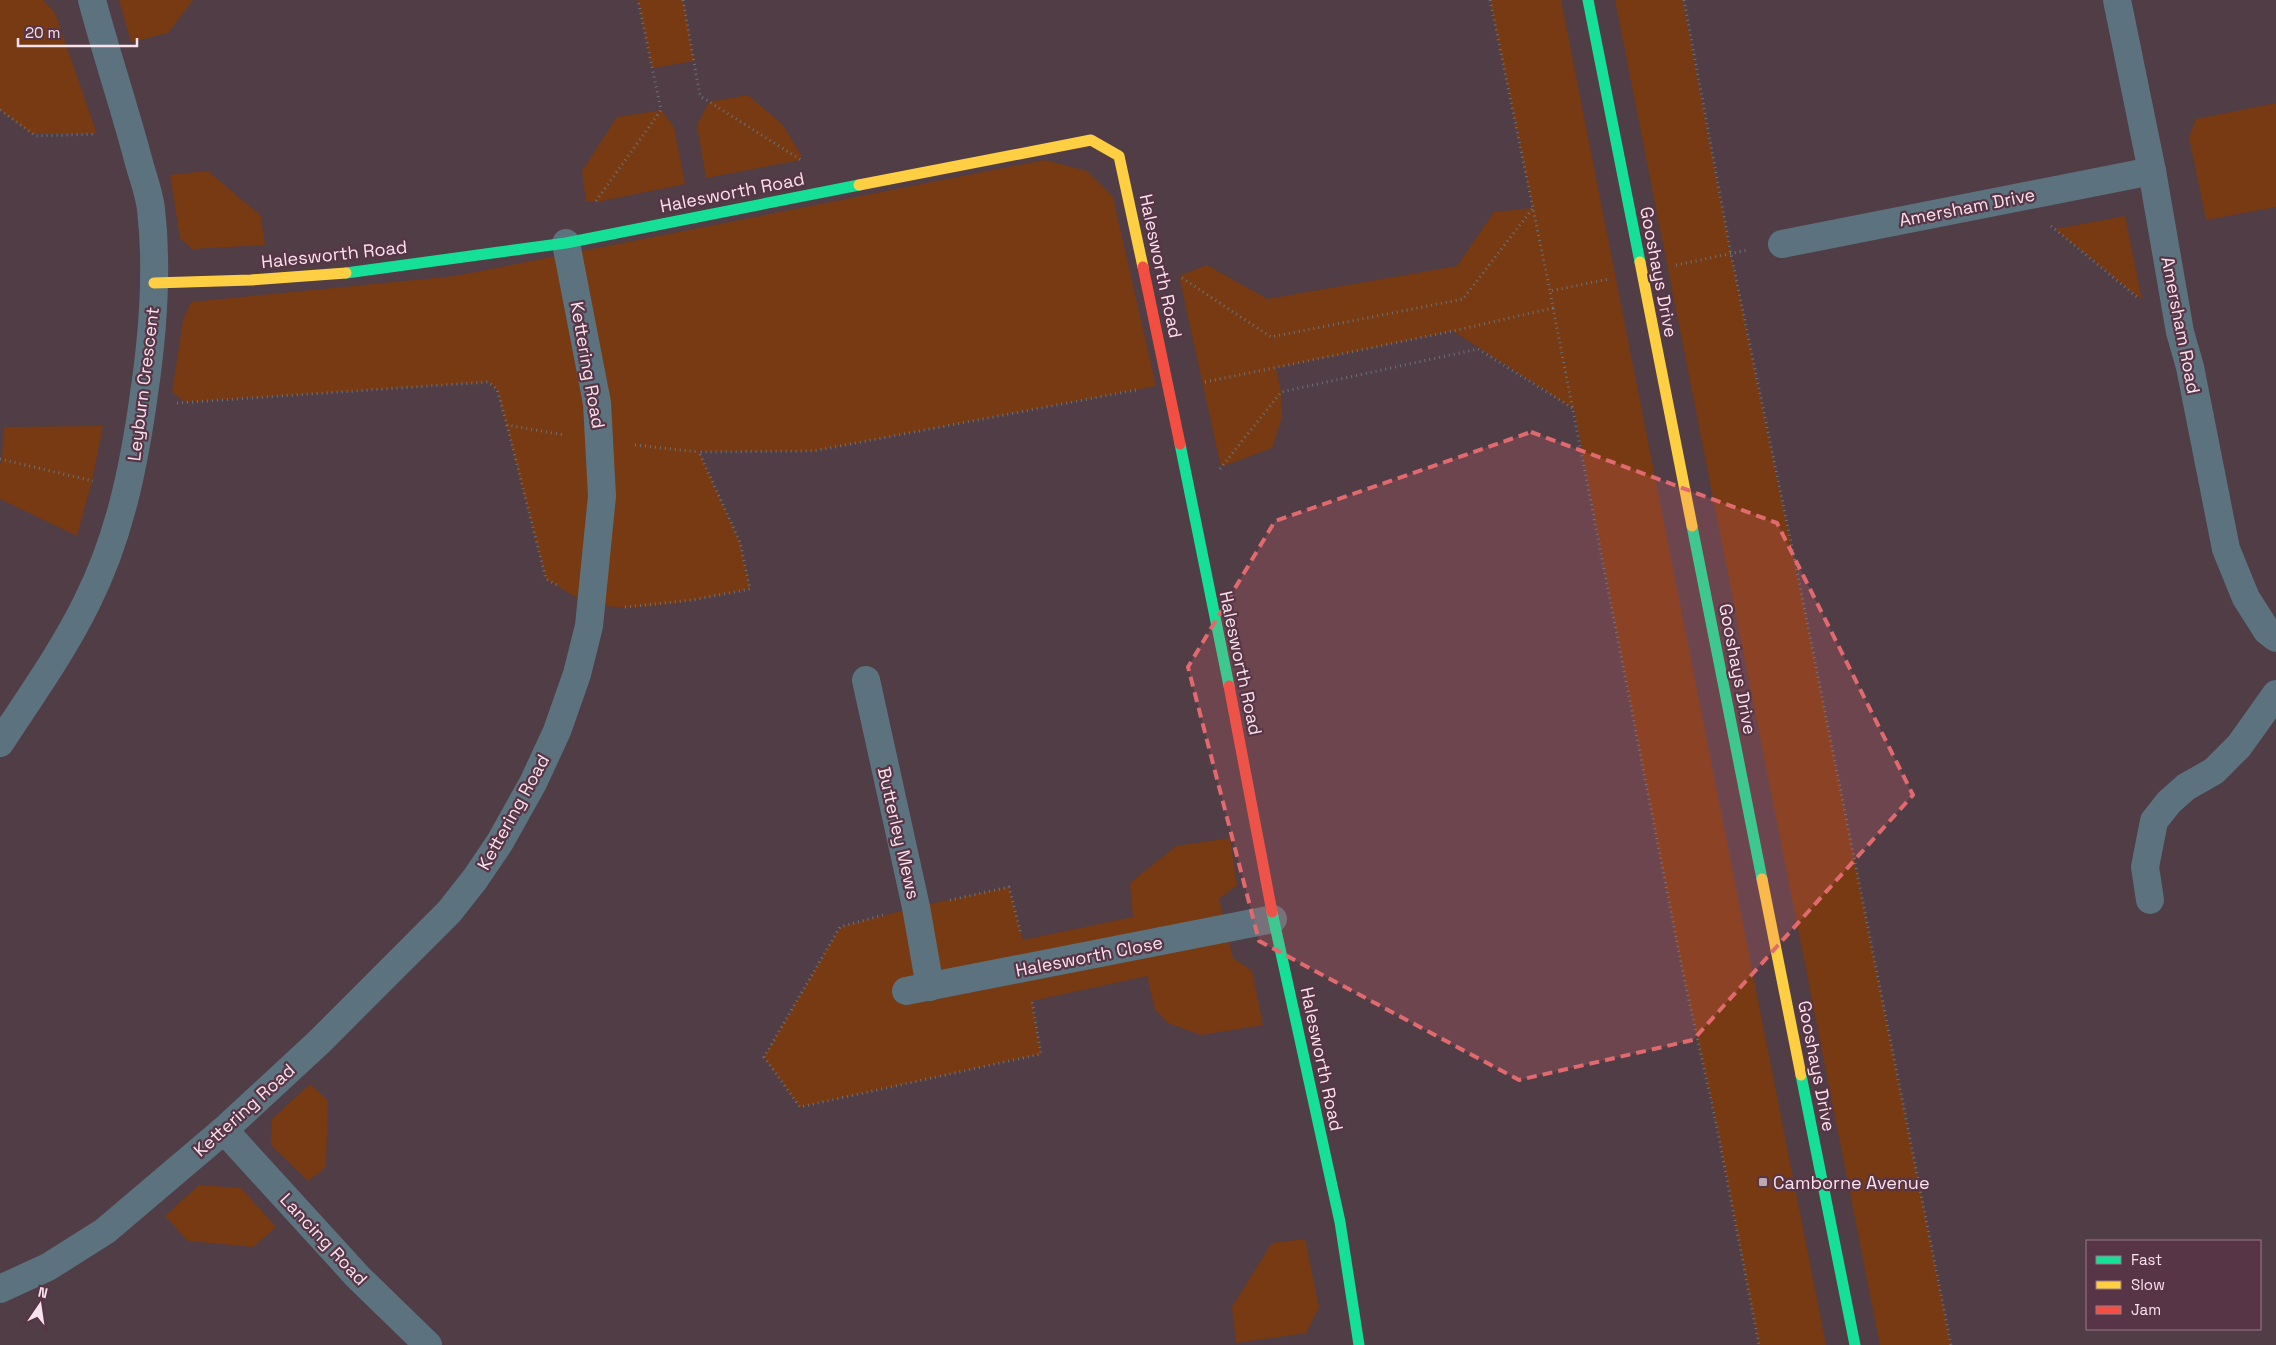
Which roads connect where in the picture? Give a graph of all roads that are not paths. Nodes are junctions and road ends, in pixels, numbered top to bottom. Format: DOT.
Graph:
graph roads {
  1 [pos="92,0"];
  2 [pos="1588,0"];
  3 [pos="2117,0"];
  4 [pos="2152,171"];
  5 [pos="566,242"];
  6 [pos="1782,244"];
  7 [pos="154,283"];
  8 [pos="2276,638"];
  9 [pos="866,680"];
  10 [pos="2276,694"];
  11 [pos="0,743"];
  12 [pos="2150,900"];
  13 [pos="1273,919"];
  14 [pos="918,989"];
  15 [pos="224,1130"];
  16 [pos="0,1289"];
  17 [pos="428,1345"];
  18 [pos="1359,1345"];
  19 [pos="1855,1345"];
  1 -- 7 [label="street, Leyburn Crescent"];
  2 -- 19 [label="street, Gooshays Drive"];
  3 -- 4 [label="street, Amersham Road"];
  4 -- 6 [label="street, Amersham Drive"];
  4 -- 8 [label="street, Amersham Road"];
  5 -- 7 [label="street, Halesworth Road"];
  5 -- 13 [label="street, Halesworth Road"];
  5 -- 15 [label="street, Kettering Road"];
  7 -- 11 [label="street, Leyburn Crescent"];
  9 -- 14 [label="street, Butterley Mews"];
  10 -- 12 [label="street"];
  13 -- 14 [label="street, Halesworth Close"];
  13 -- 18 [label="street, Halesworth Road"];
  15 -- 16 [label="street, Kettering Road"];
  15 -- 17 [label="street, Lancing Road"];
}
